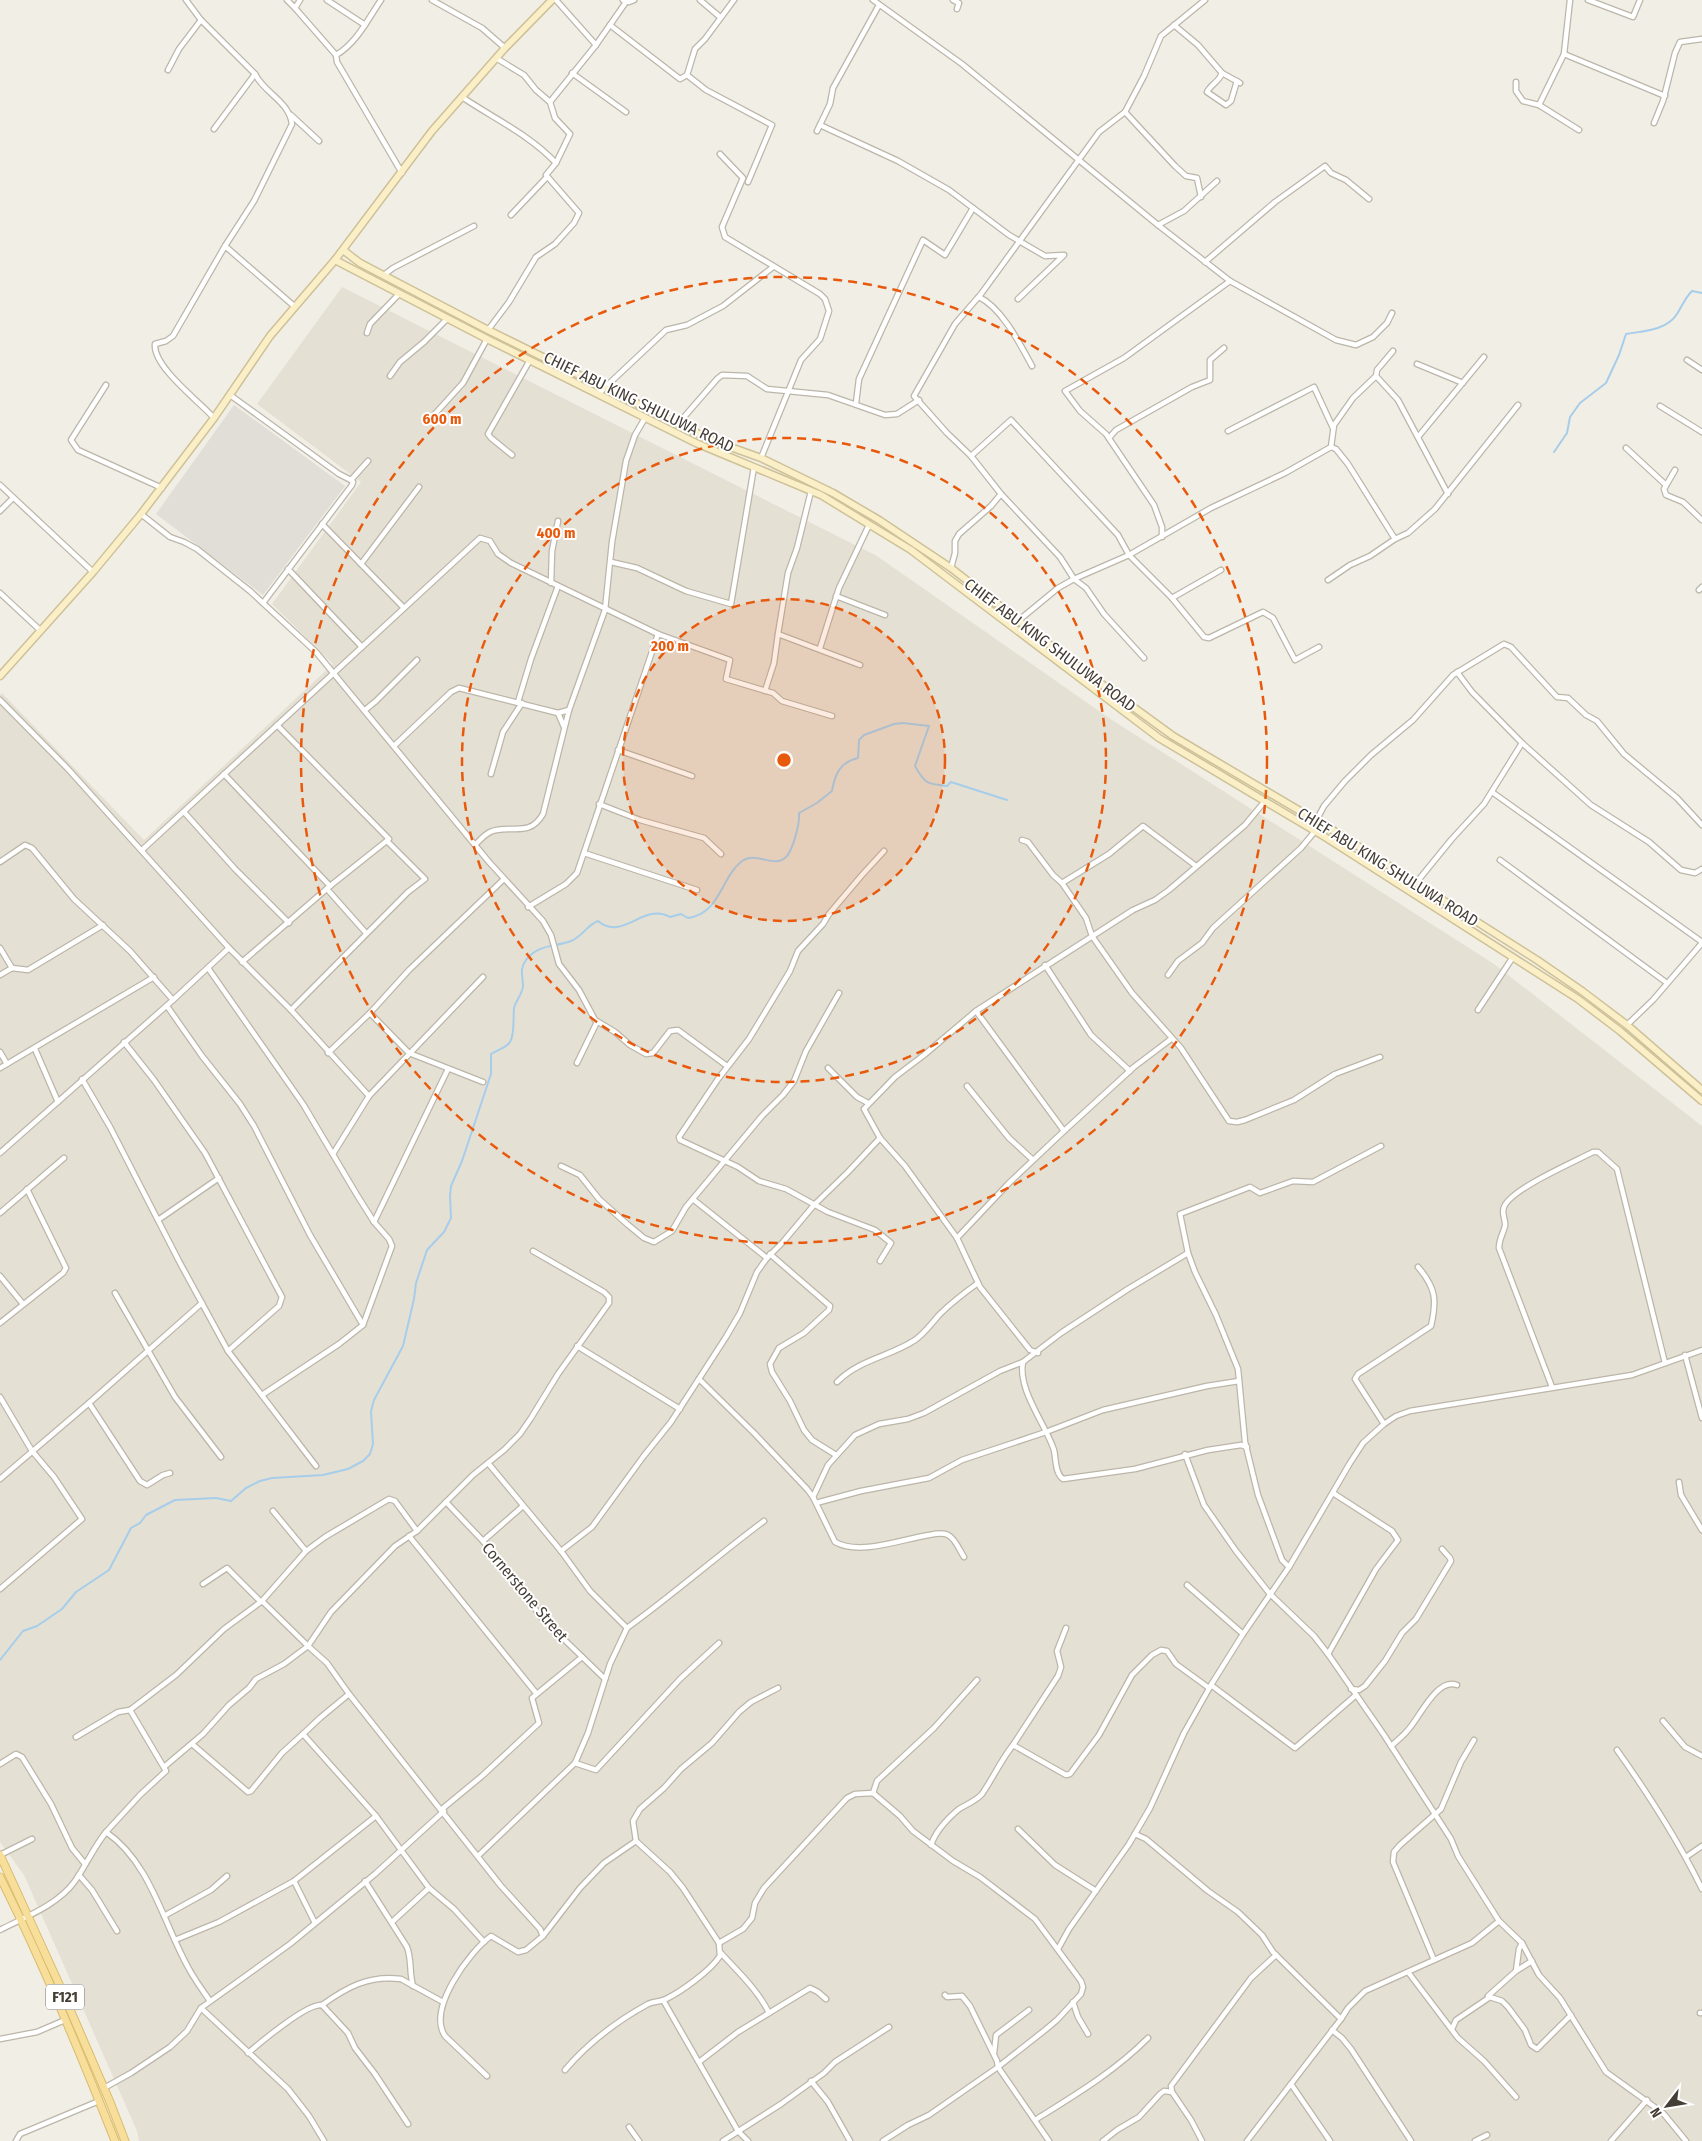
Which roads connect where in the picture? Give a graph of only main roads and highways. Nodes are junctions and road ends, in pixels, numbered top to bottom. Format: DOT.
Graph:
graph roads {
  1 [pos="0,1855"];
  2 [pos="0,1876"];
  3 [pos="115,2141"];
  4 [pos="124,2141"];
  1 -- 4 [label="main road, F121"];
  2 -- 3 [label="main road, F121"];
}
